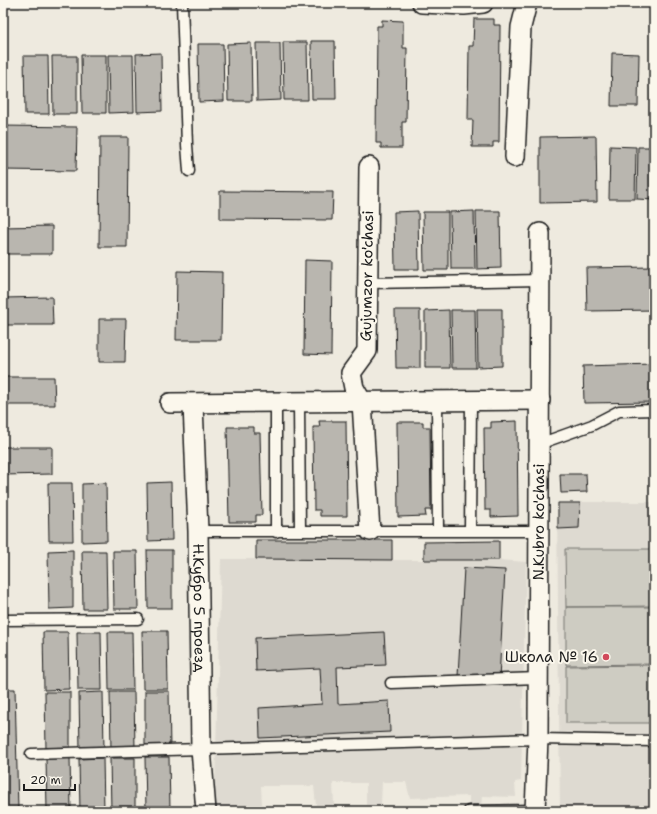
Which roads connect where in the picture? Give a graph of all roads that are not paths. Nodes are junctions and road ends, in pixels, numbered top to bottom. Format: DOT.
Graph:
graph roads {
  1 [pos="182,3"];
  2 [pos="422,3"];
  3 [pos="483,3"];
  4 [pos="527,3"];
  5 [pos="515,157"];
  6 [pos="369,167"];
  7 [pos="189,170"];
  8 [pos="540,234"];
  9 [pos="540,280"];
  10 [pos="367,282"];
  11 [pos="540,400"];
  12 [pos="437,401"];
  13 [pos="471,401"];
  14 [pos="362,402"];
  15 [pos="170,403"];
  16 [pos="276,403"];
  17 [pos="299,403"];
  18 [pos="193,404"];
  19 [pos="654,410"];
  20 [pos="539,444"];
  21 [pos="198,531"];
  22 [pos="300,531"];
  23 [pos="370,531"];
  24 [pos="438,531"];
  25 [pos="470,531"];
  26 [pos="539,531"];
  27 [pos="276,532"];
  28 [pos="138,619"];
  29 [pos="3,620"];
  30 [pos="538,678"];
  31 [pos="391,683"];
  32 [pos="538,739"];
  33 [pos="654,741"];
  34 [pos="201,749"];
  35 [pos="32,754"];
  36 [pos="535,810"];
  37 [pos="206,811"];
  38 [pos="469,811"];
  1 -- 7 [label="lane"];
  2 -- 3 [label="street"];
  4 -- 5 [label="street"];
  6 -- 10 [label="street, Gujumzor ko'chasi"];
  8 -- 9 [label="street, N.Kubro ko'chasi"];
  9 -- 10 [label="lane"];
  9 -- 11 [label="street, N.Kubro ko'chasi"];
  10 -- 14 [label="street, Gujumzor ko'chasi"];
  11 -- 13 [label="street"];
  11 -- 20 [label="street, N.Kubro ko'chasi"];
  12 -- 13 [label="street"];
  12 -- 14 [label="street"];
  12 -- 24 [label="lane"];
  13 -- 25 [label="lane"];
  14 -- 17 [label="street"];
  14 -- 23 [label="street, Gujumzor ko'chasi"];
  15 -- 18 [label="street"];
  16 -- 17 [label="street"];
  16 -- 18 [label="street"];
  16 -- 27 [label="lane"];
  17 -- 22 [label="lane"];
  18 -- 21 [label="street, Н.Кубро 5 проезд"];
  19 -- 20 [label="lane"];
  20 -- 26 [label="street, N.Kubro ko'chasi"];
  21 -- 27 [label="lane"];
  21 -- 34 [label="street, Н.Кубро 5 проезд"];
  22 -- 23 [label="lane"];
  22 -- 27 [label="lane"];
  23 -- 24 [label="lane"];
  24 -- 25 [label="lane"];
  25 -- 26 [label="lane"];
  26 -- 30 [label="street, N.Kubro ko'chasi"];
  28 -- 29 [label="lane"];
  30 -- 31 [label="lane"];
  30 -- 32 [label="street, N.Kubro ko'chasi"];
  32 -- 33 [label="lane"];
  32 -- 34 [label="lane"];
  32 -- 36 [label="street, N.Kubro ko'chasi"];
  34 -- 35 [label="lane"];
  34 -- 37 [label="street, Н.Кубро 5 проезд"];
  36 -- 38 [label="lane"];
}
